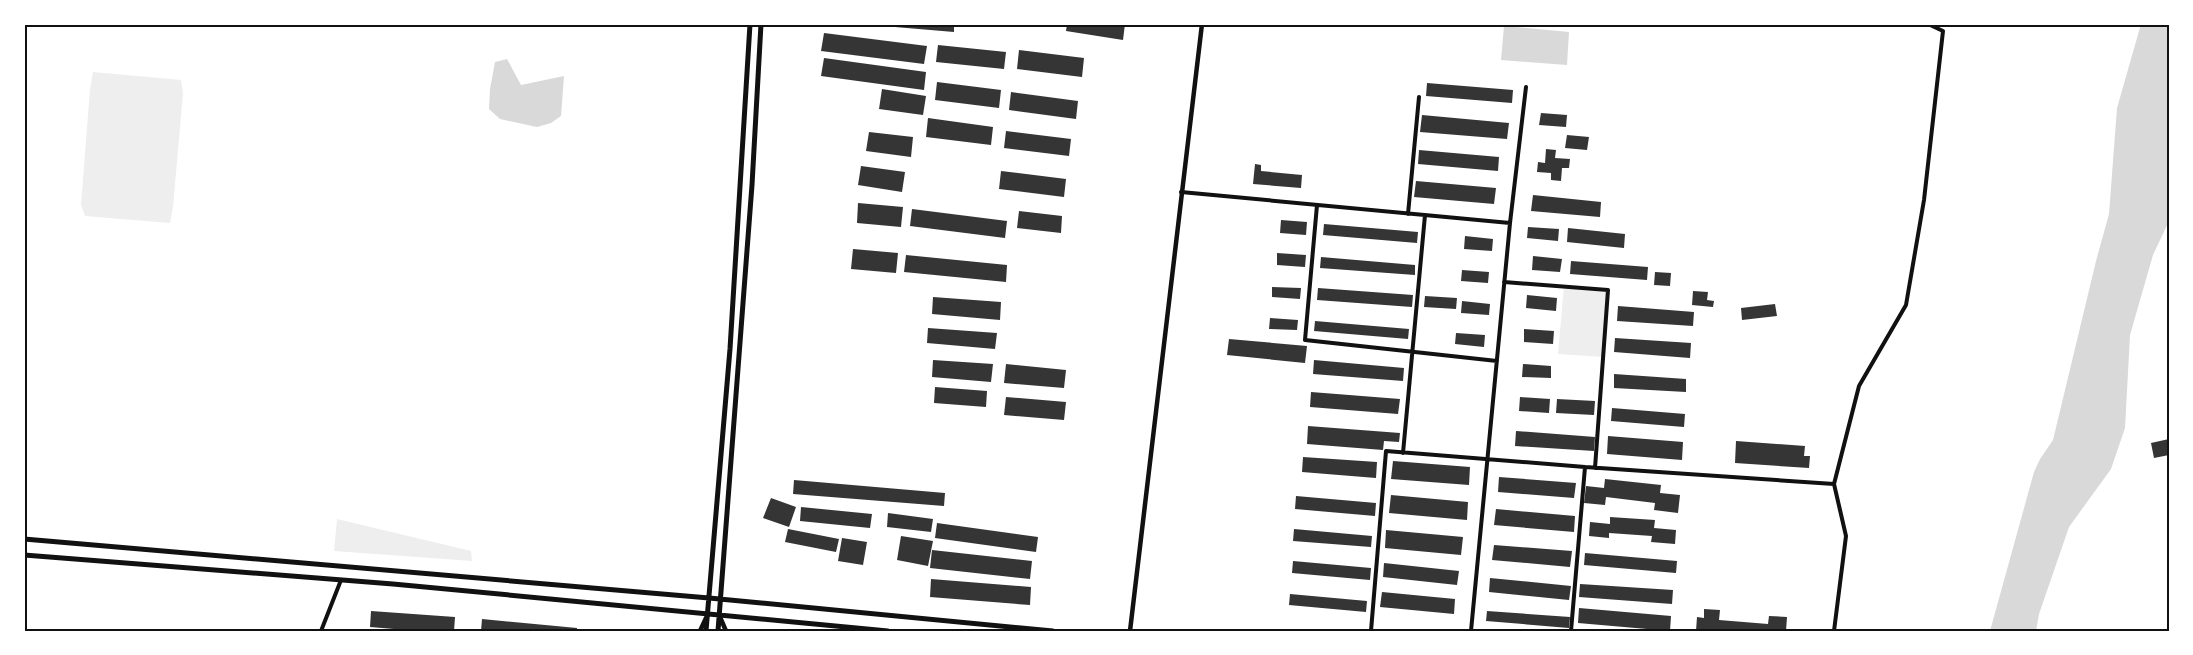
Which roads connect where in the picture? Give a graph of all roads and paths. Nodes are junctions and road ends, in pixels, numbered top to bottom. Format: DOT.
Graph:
graph roads {
  1 [pos="750,24"];
  2 [pos="761,24"];
  3 [pos="1202,24"];
  4 [pos="1928,24"];
  5 [pos="1526,87"];
  6 [pos="1419,97"];
  7 [pos="1182,192"];
  8 [pos="1317,205"];
  9 [pos="1408,214"];
  10 [pos="1425,215"];
  11 [pos="1510,224"];
  12 [pos="1504,282"];
  13 [pos="1413,352"];
  14 [pos="1497,361"];
  15 [pos="1403,453"];
  16 [pos="1487,459"];
  17 [pos="1585,467"];
  18 [pos="1595,468"];
  19 [pos="1834,484"];
  20 [pos="24,539"];
  21 [pos="24,555"];
  22 [pos="341,580"];
  23 [pos="709,598"];
  24 [pos="721,599"];
  25 [pos="707,615"];
  26 [pos="719,616"];
  27 [pos="321,631"];
  28 [pos="700,631"];
  29 [pos="706,631"];
  30 [pos="718,631"];
  31 [pos="726,631"];
  32 [pos="888,631"];
  33 [pos="1053,631"];
  34 [pos="1130,631"];
  35 [pos="1371,631"];
  36 [pos="1471,631"];
  37 [pos="1570,631"];
  38 [pos="1833,631"];
  1 -- 23 [label="main road"];
  2 -- 24 [label="main road"];
  3 -- 7 [label="street"];
  4 -- 19 [label="street"];
  5 -- 11 [label="street"];
  6 -- 9 [label="street"];
  7 -- 8 [label="street"];
  7 -- 34 [label="street"];
  8 -- 9 [label="street"];
  8 -- 13 [label="street"];
  9 -- 10 [label="street"];
  10 -- 11 [label="street"];
  10 -- 13 [label="street"];
  11 -- 12 [label="street"];
  12 -- 14 [label="street"];
  12 -- 18 [label="street"];
  13 -- 14 [label="street"];
  13 -- 15 [label="street"];
  14 -- 16 [label="street"];
  15 -- 16 [label="street"];
  15 -- 35 [label="street"];
  16 -- 17 [label="street"];
  16 -- 36 [label="street"];
  17 -- 18 [label="street"];
  17 -- 37 [label="street"];
  18 -- 19 [label="street"];
  19 -- 38 [label="street"];
  20 -- 23 [label="main road"];
  21 -- 22 [label="main road"];
  22 -- 25 [label="main road"];
  22 -- 27 [label="street"];
  23 -- 24 [label="main road"];
  23 -- 25 [label="main road"];
  24 -- 26 [label="main road"];
  24 -- 33 [label="main road"];
  25 -- 26 [label="main road"];
  25 -- 28 [label="street"];
  25 -- 29 [label="main road"];
  26 -- 30 [label="main road"];
  26 -- 31 [label="street"];
  26 -- 32 [label="main road"];
}
